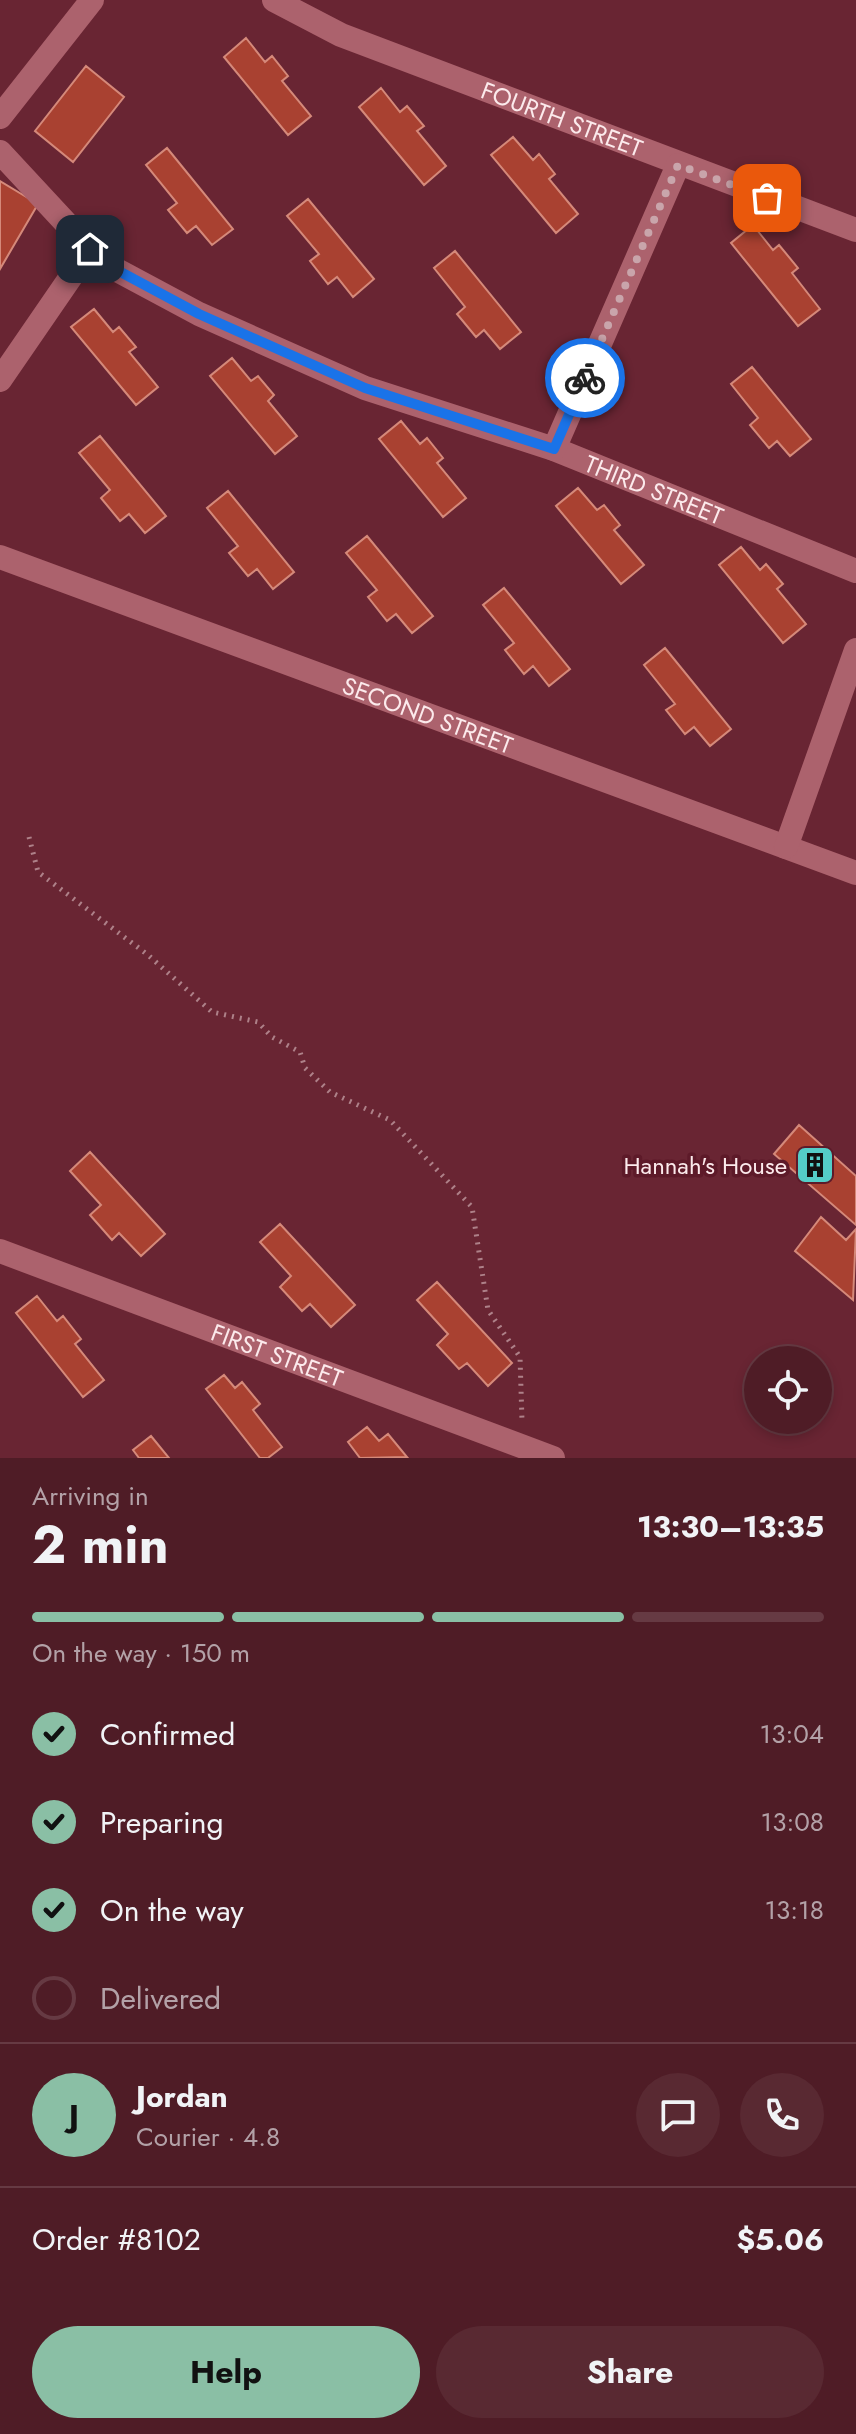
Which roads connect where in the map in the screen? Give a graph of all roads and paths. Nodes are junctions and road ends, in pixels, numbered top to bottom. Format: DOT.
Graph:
graph roads {
  1 [pos="92,0"];
  2 [pos="274,0"];
  3 [pos="0,117"];
  4 [pos="0,152"];
  5 [pos="678,165"];
  6 [pos="856,230"];
  7 [pos="90,249"];
  8 [pos="0,380"];
  9 [pos="554,449"];
  10 [pos="0,557"];
  11 [pos="856,571"];
  12 [pos="856,650"];
  13 [pos="29,837"];
  14 [pos="786,847"];
  15 [pos="856,873"];
  16 [pos="0,1251"];
  17 [pos="523,1446"];
  18 [pos="553,1458"];
  1 -- 3 [label="street"];
  2 -- 5 [label="street, FOURTH STREET"];
  4 -- 7 [label="street, THIRD STREET"];
  5 -- 6 [label="street, FOURTH STREET"];
  5 -- 9 [label="street"];
  7 -- 8 [label="street"];
  7 -- 9 [label="street, THIRD STREET"];
  9 -- 11 [label="street, THIRD STREET"];
  10 -- 14 [label="street, SECOND STREET"];
  12 -- 14 [label="street"];
  13 -- 17 [label="path"];
  14 -- 15 [label="street, SECOND STREET"];
  16 -- 17 [label="street, FIRST STREET"];
  17 -- 18 [label="street, FIRST STREET"];
}
